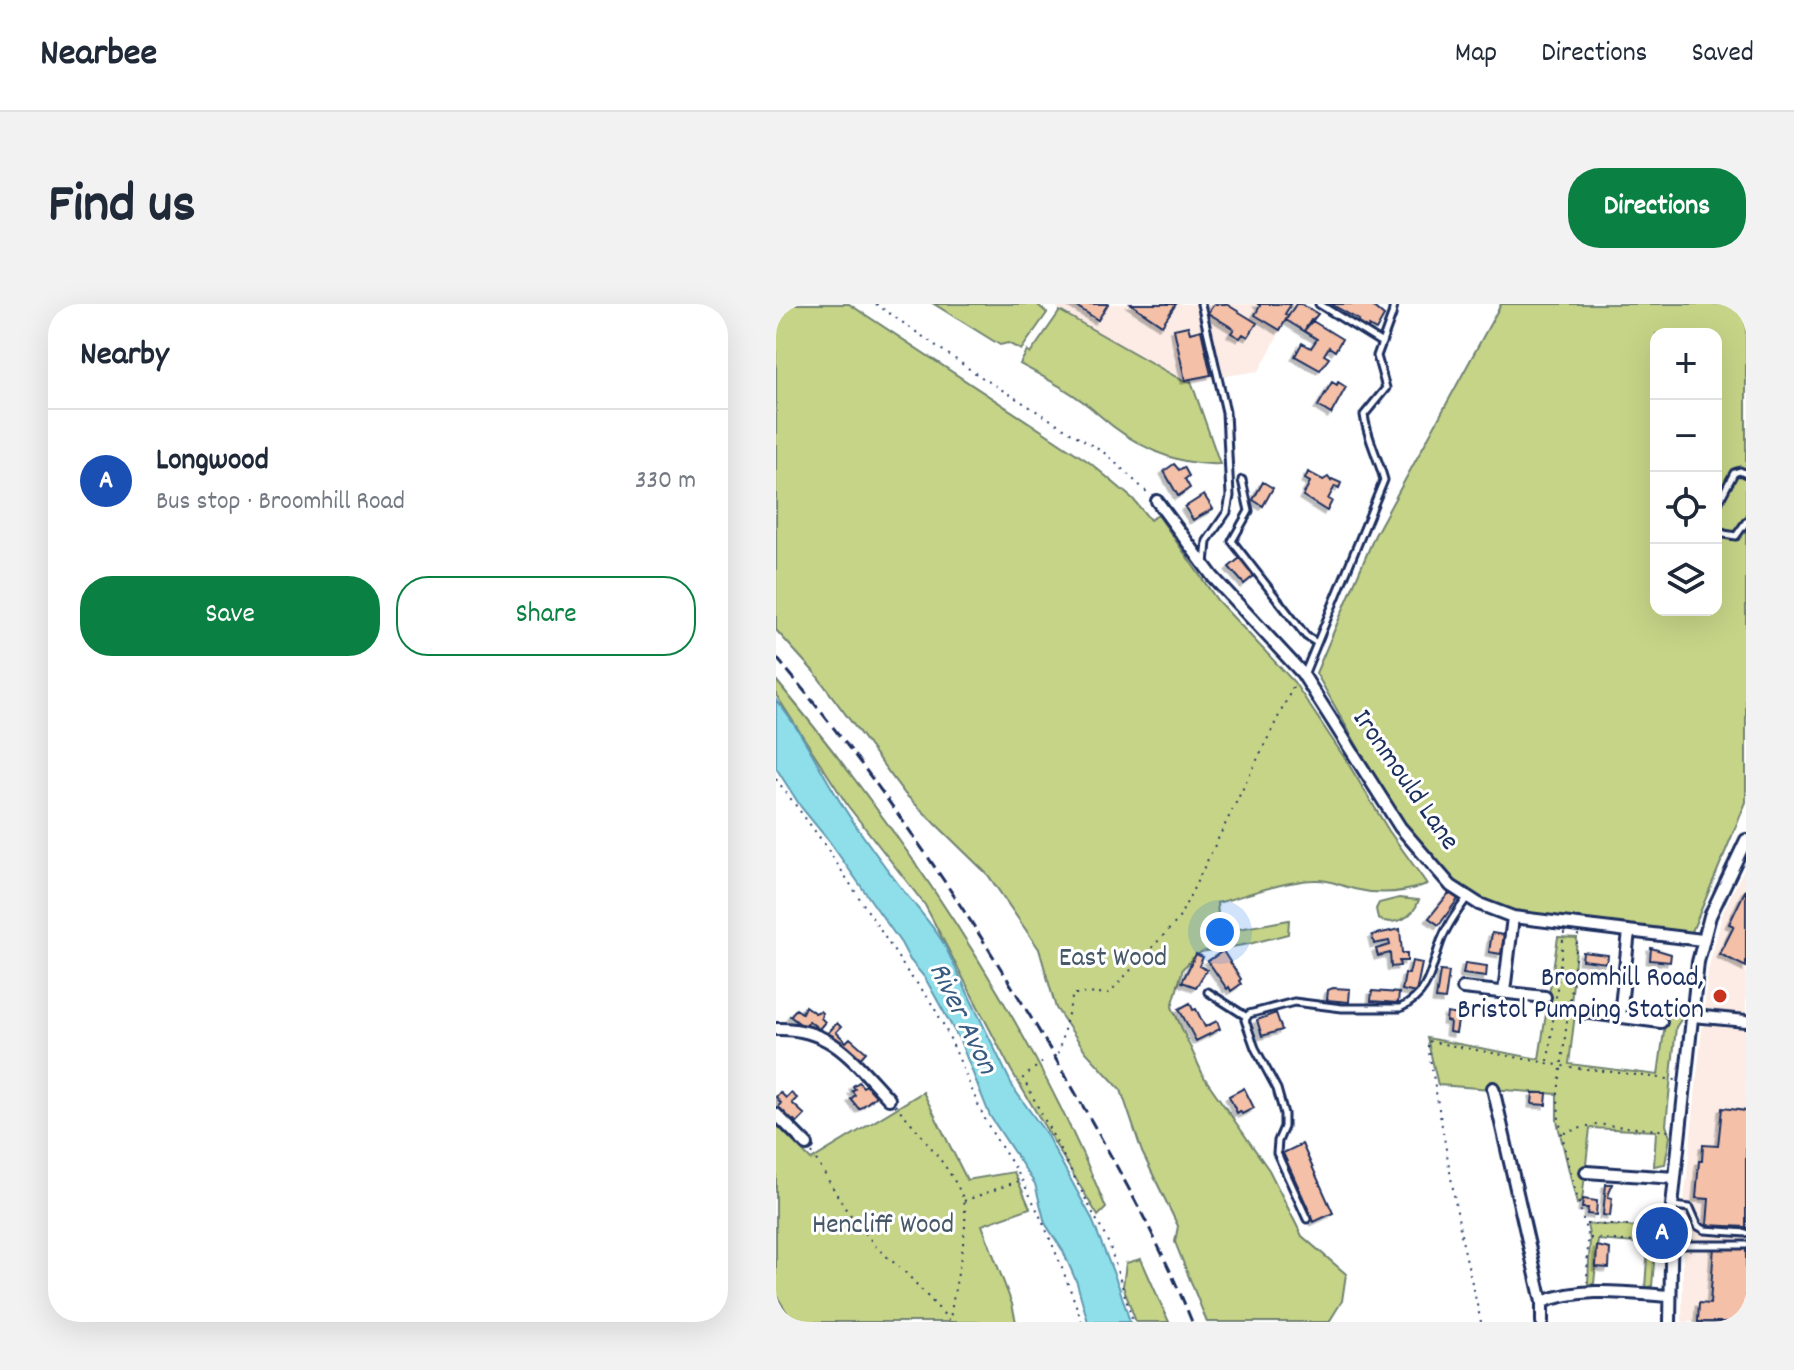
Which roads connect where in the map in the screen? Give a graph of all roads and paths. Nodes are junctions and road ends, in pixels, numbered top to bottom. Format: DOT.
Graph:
graph roads {
  1 [pos="876,304"];
  2 [pos="1201,304"];
  3 [pos="1319,304"];
  4 [pos="1394,304"];
  5 [pos="1382,343"];
  6 [pos="1746,474"];
  7 [pos="1242,480"];
  8 [pos="1722,496"];
  9 [pos="1157,501"];
  10 [pos="1746,522"];
  11 [pos="1722,532"];
  12 [pos="1205,566"];
  13 [pos="1317,643"];
  14 [pos="1303,674"];
  15 [pos="776,779"];
  16 [pos="1746,840"];
  17 [pos="1741,862"];
  18 [pos="1468,897"];
  19 [pos="1513,917"];
  20 [pos="1565,923"];
  21 [pos="1579,925"];
  22 [pos="1629,931"];
  23 [pos="1702,940"];
  24 [pos="1463,988"];
  25 [pos="1208,992"];
  26 [pos="1504,992"];
  27 [pos="1545,997"];
  28 [pos="1583,1012"];
  29 [pos="1620,1016"];
  30 [pos="1693,1016"];
  31 [pos="1247,1017"];
  32 [pos="1746,1021"];
  33 [pos="1661,1022"];
  34 [pos="776,1029"];
  35 [pos="1058,1054"];
  36 [pos="1042,1062"];
  37 [pos="1548,1063"];
  38 [pos="1493,1088"];
  39 [pos="889,1099"];
  40 [pos="776,1114"];
  41 [pos="1680,1132"];
  42 [pos="1563,1134"];
  43 [pos="807,1145"];
  44 [pos="1586,1172"];
  45 [pos="1675,1178"];
  46 [pos="1022,1180"];
  47 [pos="964,1201"];
  48 [pos="1672,1206"];
  49 [pos="1307,1219"];
  50 [pos="1585,1224"];
  51 [pos="1671,1228"];
  52 [pos="1746,1233"];
  53 [pos="1588,1238"];
  54 [pos="1670,1245"];
  55 [pos="1746,1245"];
  56 [pos="1586,1291"];
  57 [pos="1670,1296"];
  58 [pos="1542,1302"];
  59 [pos="776,1304"];
  60 [pos="950,1321"];
  61 [pos="787,1322"];
  62 [pos="1082,1322"];
  63 [pos="1133,1322"];
  64 [pos="1542,1322"];
  65 [pos="1670,1322"];
  1 -- 9 [label="path"];
  2 -- 12 [label="lane"];
  3 -- 5 [label="lane"];
  4 -- 5 [label="lane"];
  5 -- 13 [label="lane"];
  6 -- 8 [label="lane"];
  7 -- 13 [label="lane"];
  9 -- 12 [label="street, Ironmould Lane"];
  10 -- 11 [label="lane"];
  12 -- 14 [label="street, Ironmould Lane"];
  13 -- 14 [label="lane"];
  14 -- 18 [label="street, Ironmould Lane"];
  14 -- 35 [label="path"];
  15 -- 46 [label="path"];
  16 -- 17 [label="street"];
  17 -- 23 [label="street"];
  18 -- 19 [label="street, Ironmould Lane"];
  18 -- 31 [label="lane"];
  19 -- 20 [label="street, Ironmould Lane"];
  19 -- 26 [label="street"];
  20 -- 21 [label="street, Ironmould Lane"];
  20 -- 37 [label="path"];
  21 -- 22 [label="street, Ironmould Lane"];
  21 -- 42 [label="path"];
  22 -- 23 [label="street, Ironmould Lane"];
  22 -- 29 [label="street"];
  23 -- 30 [label="street"];
  24 -- 26 [label="street"];
  25 -- 31 [label="lane"];
  26 -- 27 [label="street"];
  28 -- 29 [label="street"];
  29 -- 33 [label="street"];
  30 -- 32 [label="street"];
  30 -- 41 [label="street"];
  31 -- 49 [label="lane"];
  34 -- 39 [label="street"];
  36 -- 63 [label="path"];
  38 -- 58 [label="street"];
  39 -- 47 [label="path"];
  40 -- 43 [label="street"];
  41 -- 42 [label="path"];
  41 -- 45 [label="street"];
  42 -- 50 [label="path"];
  43 -- 60 [label="path"];
  44 -- 45 [label="street"];
  45 -- 48 [label="street"];
  46 -- 47 [label="path"];
  46 -- 62 [label="path"];
  47 -- 60 [label="path"];
  48 -- 51 [label="street"];
  48 -- 52 [label="lane"];
  50 -- 51 [label="path"];
  50 -- 53 [label="path"];
  51 -- 54 [label="street"];
  53 -- 54 [label="path"];
  53 -- 56 [label="path"];
  54 -- 55 [label="lane"];
  54 -- 57 [label="street"];
  56 -- 57 [label="street"];
  56 -- 58 [label="street"];
  57 -- 65 [label="street"];
  58 -- 64 [label="street"];
  59 -- 61 [label="path"];
}
